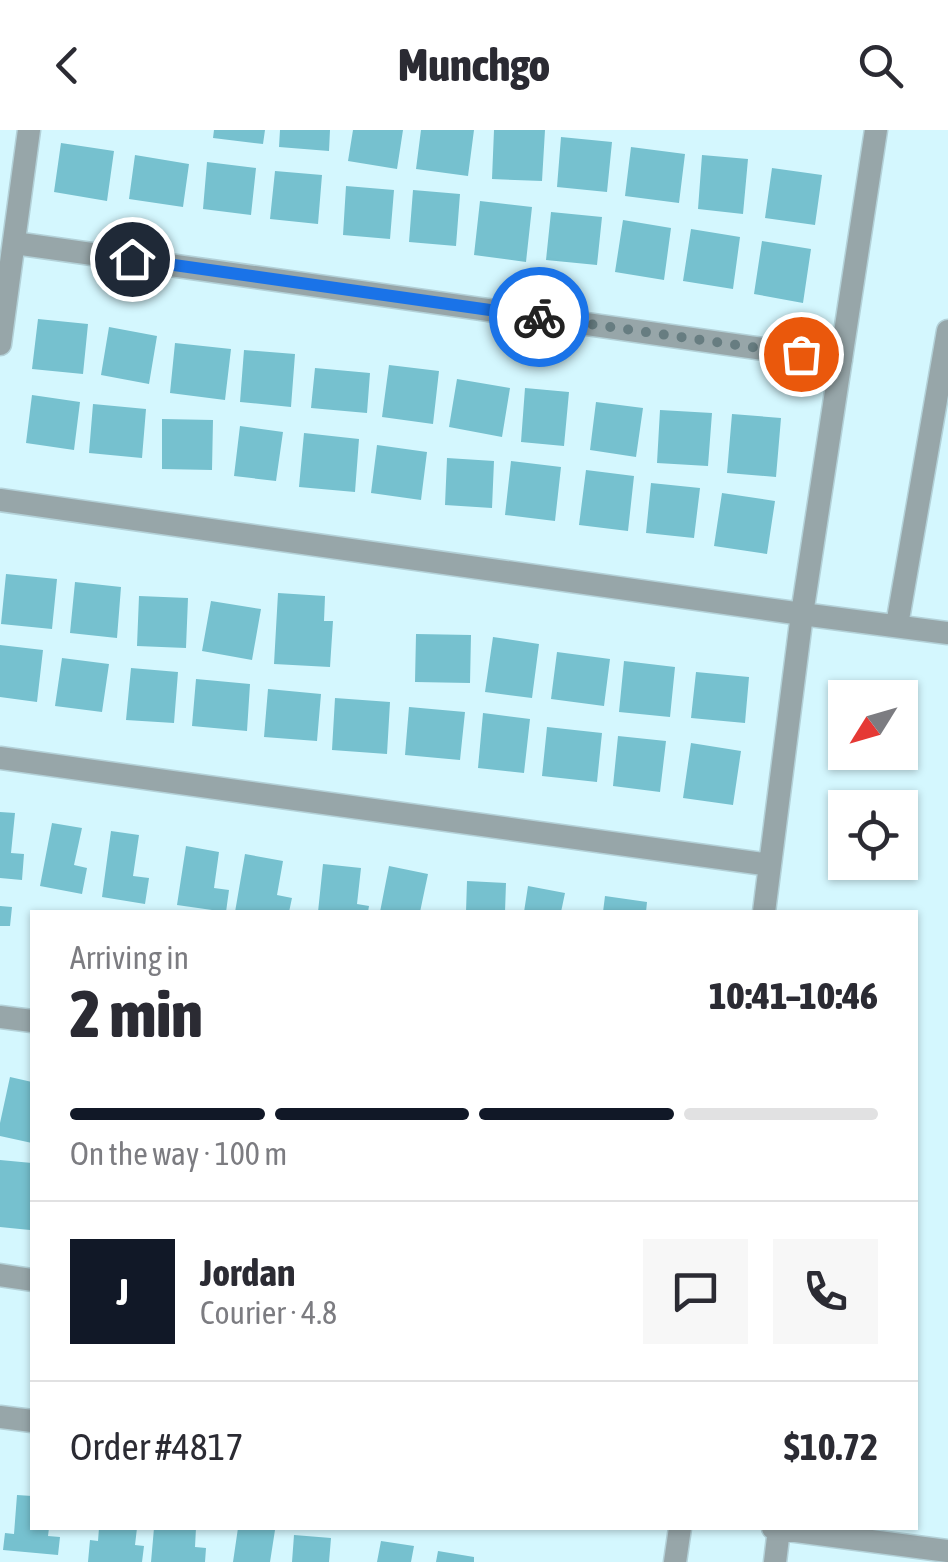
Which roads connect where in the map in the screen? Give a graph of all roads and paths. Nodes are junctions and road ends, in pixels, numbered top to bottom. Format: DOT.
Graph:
graph roads {
  1 [pos="29,130"];
  2 [pos="876,130"];
  3 [pos="14,242"];
  4 [pos="948,331"];
  5 [pos="0,344"];
  6 [pos="841,360"];
  7 [pos="945,374"];
  8 [pos="0,500"];
  9 [pos="802,614"];
  10 [pos="897,625"];
  11 [pos="948,633"];
  12 [pos="0,758"];
  13 [pos="770,865"];
  14 [pos="764,910"];
  15 [pos="0,1017"];
  16 [pos="30,1021"];
  17 [pos="0,1275"];
  18 [pos="30,1280"];
  19 [pos="0,1417"];
  20 [pos="30,1421"];
  21 [pos="680,1530"];
  22 [pos="776,1530"];
  23 [pos="791,1530"];
  24 [pos="948,1551"];
  25 [pos="676,1562"];
  26 [pos="775,1562"];
  1 -- 3 [label="street"];
  2 -- 6 [label="street"];
  3 -- 5 [label="street"];
  3 -- 6 [label="street"];
  4 -- 7 [label="street"];
  6 -- 9 [label="street"];
  7 -- 10 [label="street"];
  8 -- 9 [label="street"];
  9 -- 10 [label="street"];
  9 -- 13 [label="street"];
  10 -- 11 [label="street"];
  12 -- 13 [label="street"];
  13 -- 14 [label="street"];
  15 -- 16 [label="street"];
  17 -- 18 [label="street"];
  19 -- 20 [label="street"];
  21 -- 25 [label="street"];
  22 -- 26 [label="street"];
  23 -- 24 [label="street"];
}
